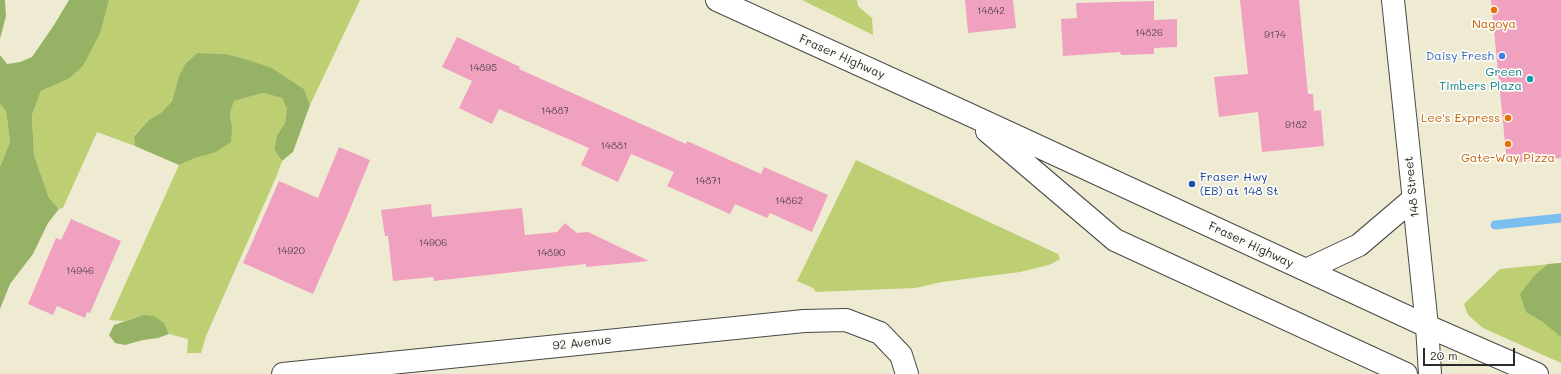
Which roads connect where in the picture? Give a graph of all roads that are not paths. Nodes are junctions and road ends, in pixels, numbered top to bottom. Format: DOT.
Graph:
graph roads {
  1 [pos="717,0"];
  2 [pos="1393,0"];
  3 [pos="966,113"];
  4 [pos="1413,199"];
  5 [pos="1306,270"];
  6 [pos="1427,326"];
  7 [pos="283,374"];
  8 [pos="908,374"];
  9 [pos="1406,374"];
  10 [pos="1430,374"];
  11 [pos="1537,374"];
  1 -- 3 [label="main road, Fraser Highway"];
  2 -- 4 [label="main road, 148 Street"];
  3 -- 5 [label="main road, Fraser Highway"];
  3 -- 9 [label="main road, Fraser Highway"];
  4 -- 5 [label="main road"];
  4 -- 6 [label="main road, 148 Street"];
  5 -- 6 [label="main road, Fraser Highway"];
  6 -- 10 [label="main road, 148 Street"];
  6 -- 11 [label="main road, Fraser Highway"];
  7 -- 8 [label="main road, 92 Avenue"];
}
